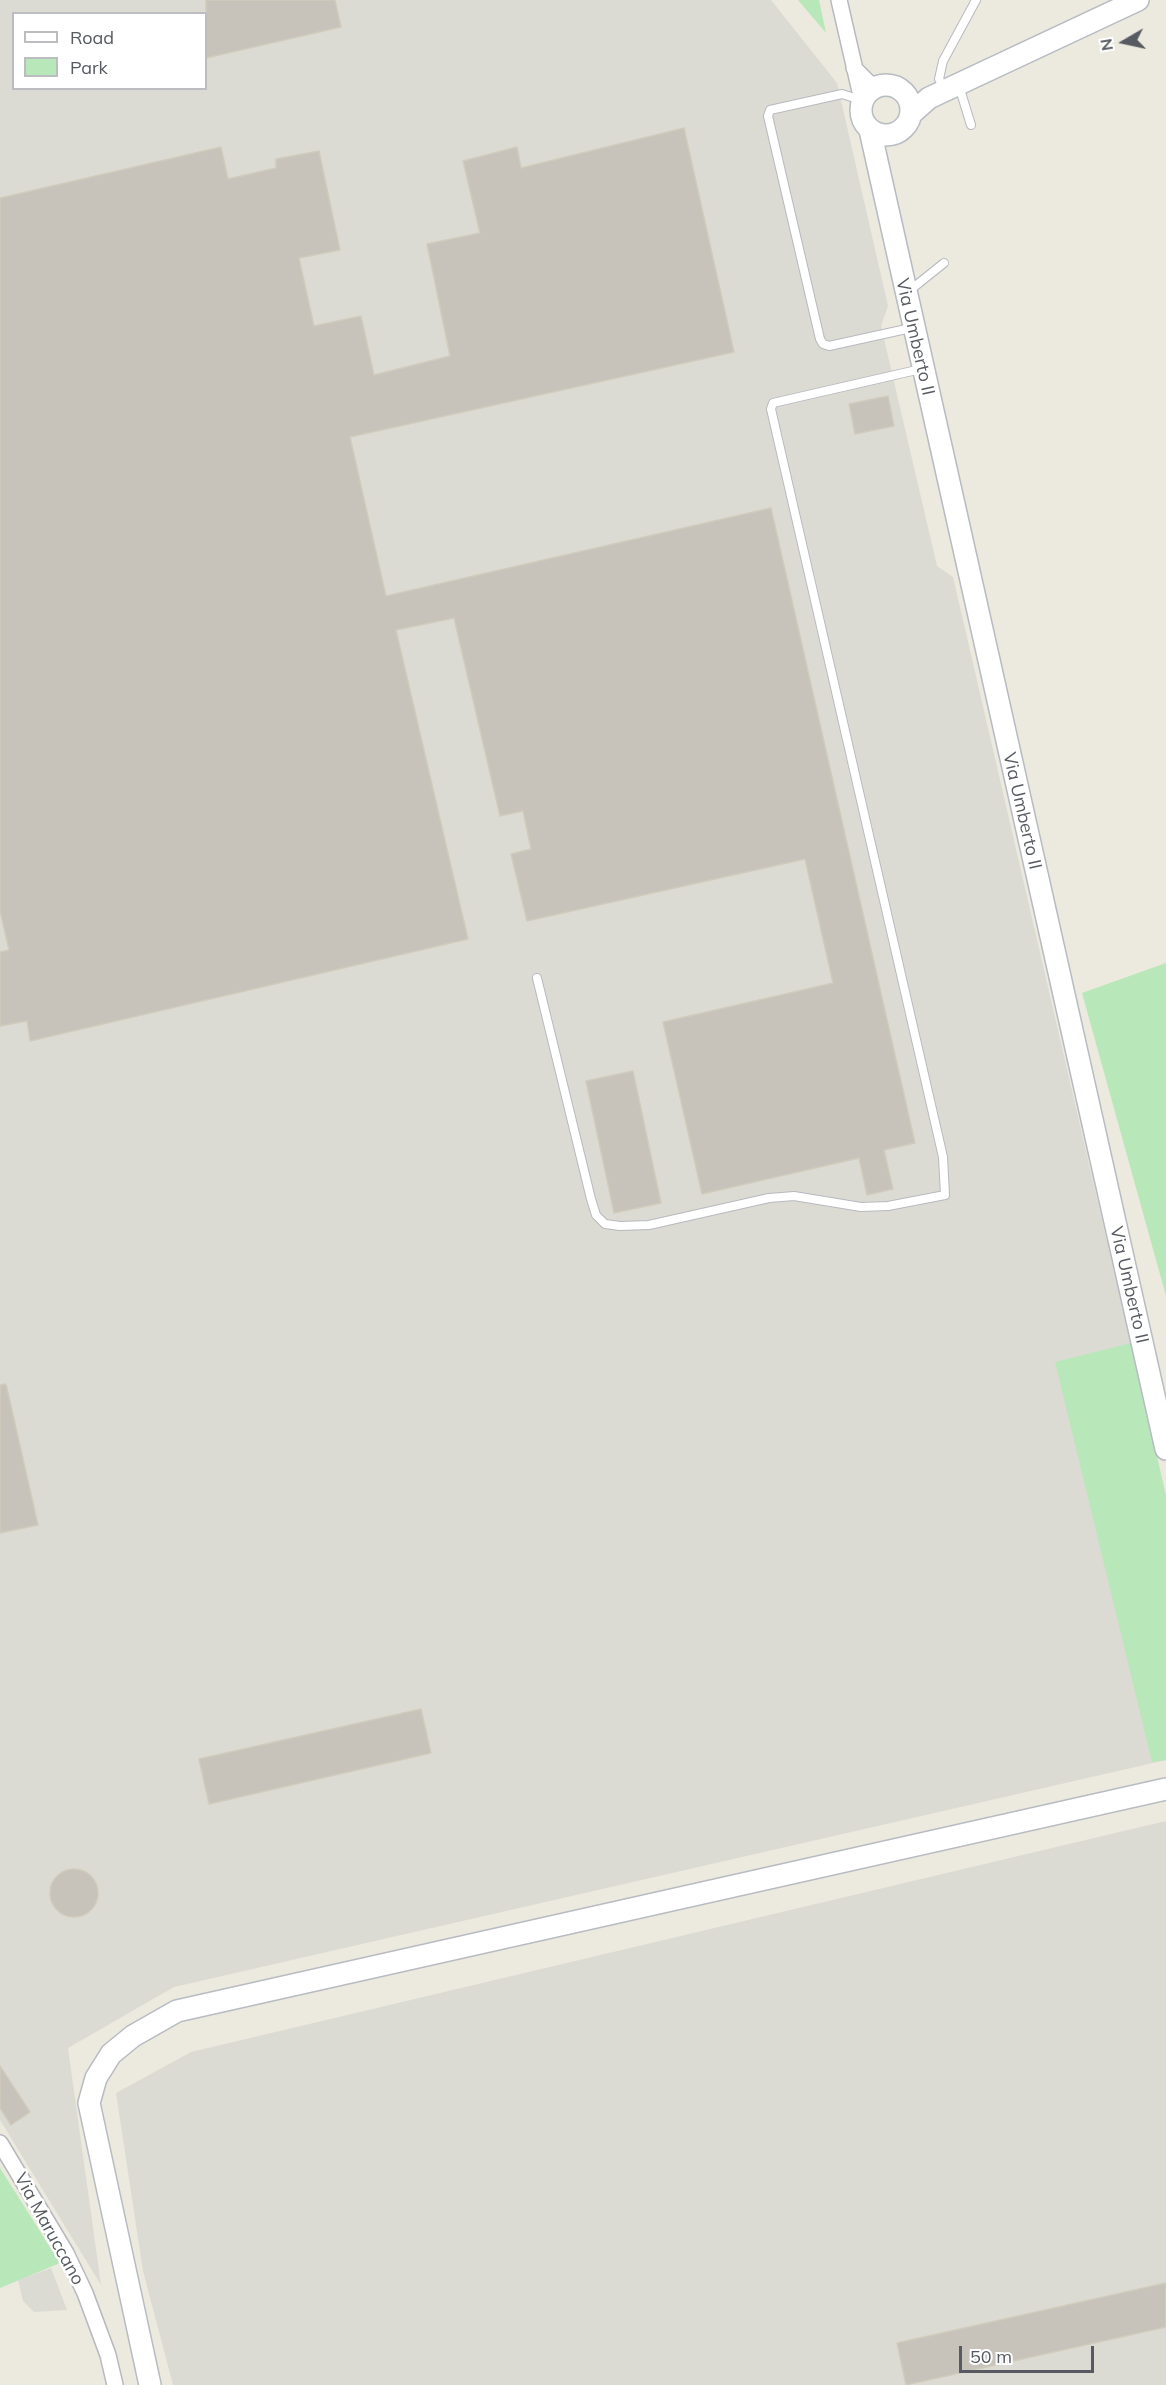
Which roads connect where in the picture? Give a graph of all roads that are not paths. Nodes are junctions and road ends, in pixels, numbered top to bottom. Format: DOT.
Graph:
graph roads {
  1 [pos="840,0"];
  2 [pos="976,0"];
  3 [pos="1138,0"];
  4 [pos="904,92"];
  5 [pos="945,92"];
  6 [pos="868,94"];
  7 [pos="911,114"];
  8 [pos="971,125"];
  9 [pos="870,130"];
  10 [pos="890,135"];
  11 [pos="880,174"];
  12 [pos="944,263"];
  13 [pos="905,294"];
  14 [pos="913,328"];
  15 [pos="922,368"];
  16 [pos="537,978"];
  17 [pos="1166,1449"];
  18 [pos="1166,1789"];
  19 [pos="0,2143"];
  20 [pos="115,2385"];
  21 [pos="150,2385"];
  1 -- 6 [label="street"];
  2 -- 5 [label="lane"];
  3 -- 5 [label="street"];
  4 -- 5 [label="street"];
  4 -- 6 [label="street"];
  4 -- 7 [label="street"];
  5 -- 7 [label="street"];
  5 -- 8 [label="lane"];
  6 -- 9 [label="street"];
  6 -- 14 [label="lane"];
  7 -- 10 [label="street"];
  9 -- 10 [label="street"];
  9 -- 11 [label="street, Via Umberto II"];
  10 -- 11 [label="street, Via Umberto II"];
  11 -- 13 [label="street, Via Umberto II"];
  12 -- 13 [label="lane"];
  13 -- 14 [label="street, Via Umberto II"];
  14 -- 15 [label="street, Via Umberto II"];
  15 -- 16 [label="lane"];
  15 -- 17 [label="street, Via Umberto II"];
  18 -- 21 [label="street"];
  19 -- 20 [label="street, Via Maruccano"];
}
